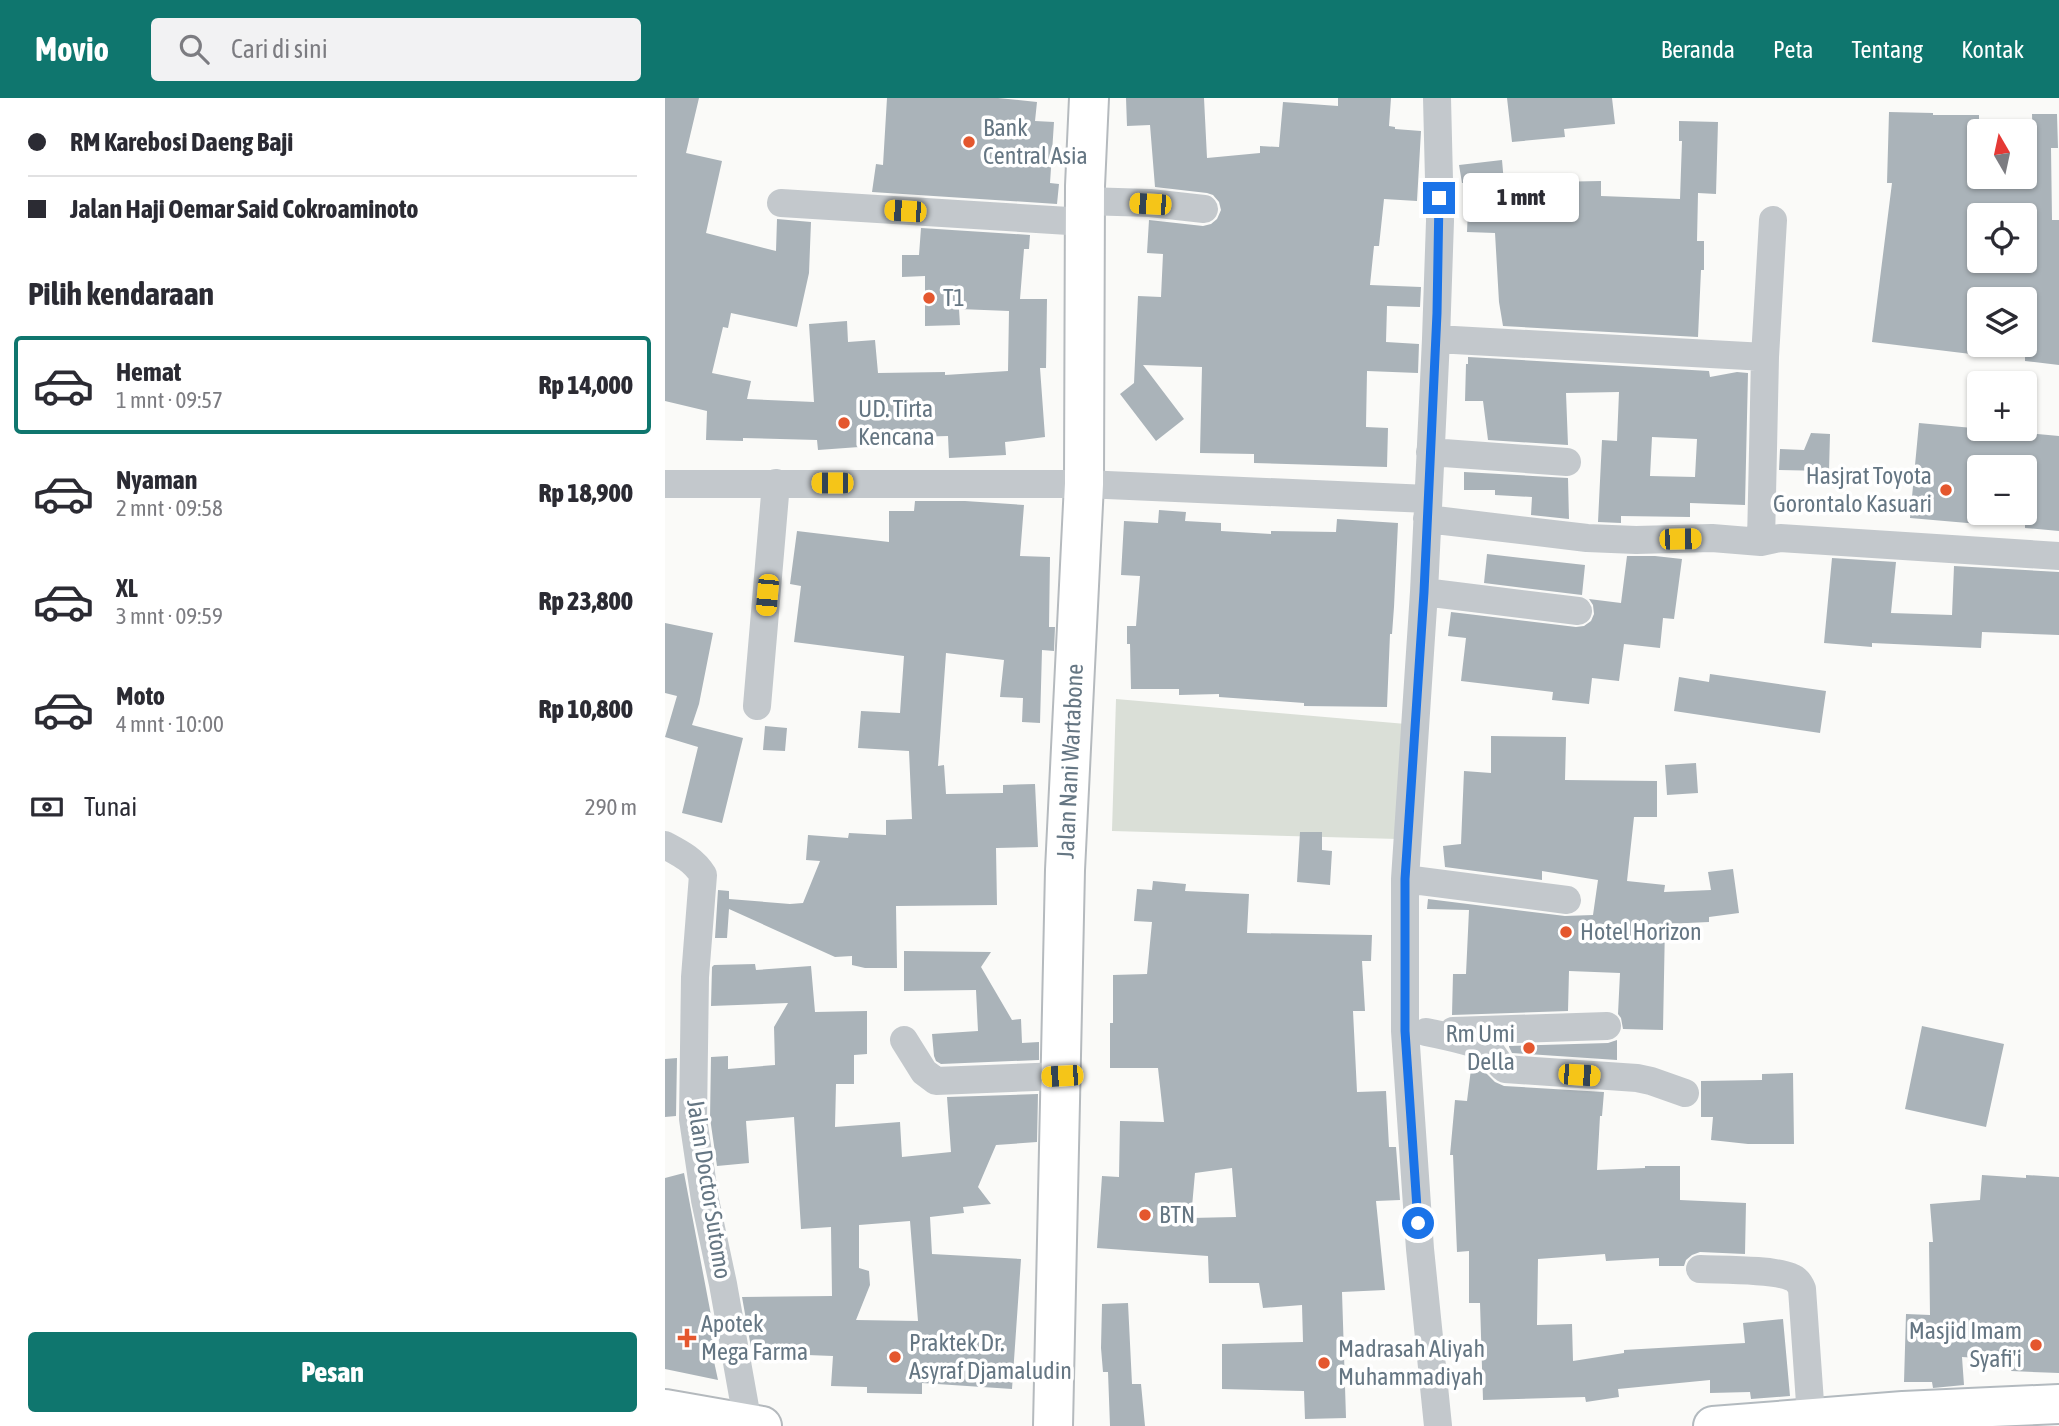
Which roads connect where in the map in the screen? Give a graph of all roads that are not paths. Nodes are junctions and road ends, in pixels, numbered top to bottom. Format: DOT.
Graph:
graph roads {
  1 [pos="1089,98"];
  2 [pos="1437,98"];
  3 [pos="781,203"];
  4 [pos="1204,209"];
  5 [pos="1085,211"];
  6 [pos="1773,220"];
  7 [pos="1436,339"];
  8 [pos="1765,358"];
  9 [pos="1430,452"];
  10 [pos="1567,462"];
  11 [pos="776,483"];
  12 [pos="665,484"];
  13 [pos="1084,484"];
  14 [pos="1428,509"];
  15 [pos="1761,542"];
  16 [pos="2059,556"];
  17 [pos="1424,592"];
  18 [pos="1578,611"];
  19 [pos="757,706"];
  20 [pos="665,845"];
  21 [pos="1405,879"];
  22 [pos="1567,900"];
  23 [pos="1608,1026"];
  24 [pos="1415,1032"];
  25 [pos="904,1040"];
  26 [pos="1062,1076"];
  27 [pos="1685,1093"];
  28 [pos="1700,1269"];
  29 [pos="2059,1404"];
  30 [pos="665,1409"];
  31 [pos="1811,1417"];
  32 [pos="755,1425"];
  33 [pos="1053,1426"];
  34 [pos="1438,1426"];
  35 [pos="1713,1426"];
  1 -- 5 [label="main road, Jalan Nani Wartabone"];
  2 -- 7 [label="street"];
  3 -- 5 [label="street"];
  4 -- 5 [label="street"];
  5 -- 13 [label="main road, Jalan Nani Wartabone"];
  6 -- 8 [label="street"];
  7 -- 8 [label="street"];
  7 -- 9 [label="street"];
  8 -- 15 [label="street"];
  9 -- 10 [label="street"];
  9 -- 14 [label="street"];
  11 -- 12 [label="street"];
  11 -- 13 [label="street"];
  11 -- 19 [label="street"];
  13 -- 14 [label="street"];
  13 -- 26 [label="main road, Jalan Nani Wartabone"];
  14 -- 15 [label="street"];
  14 -- 17 [label="street"];
  15 -- 16 [label="street"];
  17 -- 18 [label="street"];
  17 -- 21 [label="street"];
  20 -- 32 [label="street, Jalan Doctor Sutomo"];
  21 -- 22 [label="street"];
  21 -- 24 [label="street"];
  23 -- 24 [label="street"];
  24 -- 27 [label="street"];
  24 -- 34 [label="street"];
  25 -- 26 [label="street"];
  26 -- 33 [label="main road, Jalan Nani Wartabone"];
  28 -- 31 [label="street"];
  29 -- 31 [label="main road"];
  30 -- 32 [label="main road"];
  31 -- 35 [label="main road"];
}
